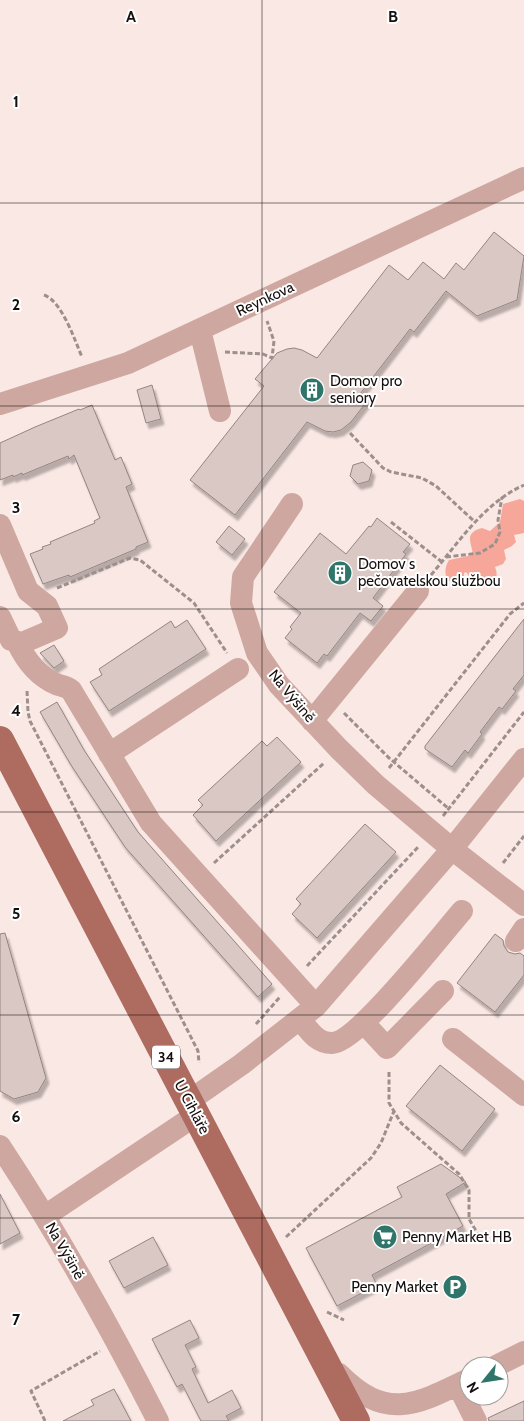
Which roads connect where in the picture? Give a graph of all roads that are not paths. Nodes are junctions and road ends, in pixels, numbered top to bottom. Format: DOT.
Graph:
graph roads {
  1 [pos="524,178"];
  2 [pos="202,340"];
  3 [pos="0,404"];
  4 [pos="220,411"];
  5 [pos="292,504"];
  6 [pos="0,525"];
  7 [pos="418,591"];
  8 [pos="0,617"];
  9 [pos="17,642"];
  10 [pos="238,670"];
  11 [pos="312,721"];
  12 [pos="0,740"];
  13 [pos="110,754"];
  14 [pos="524,760"];
  15 [pos="452,849"];
  16 [pos="524,905"];
  17 [pos="462,911"];
  18 [pos="443,991"];
  19 [pos="308,1012"];
  20 [pos="364,1024"];
  21 [pos="453,1039"];
  22 [pos="524,1094"];
  23 [pos="192,1108"];
  24 [pos="0,1146"];
  25 [pos="44,1216"];
  26 [pos="318,1348"];
  27 [pos="524,1352"];
  28 [pos="509,1360"];
  29 [pos="459,1384"];
  30 [pos="471,1406"];
  31 [pos="406,1415"];
  32 [pos="158,1421"];
  33 [pos="356,1421"];
  34 [pos="476,1421"];
  1 -- 2 [label="street, Reynkova"];
  2 -- 3 [label="street, Reynkova"];
  2 -- 4 [label="street"];
  5 -- 11 [label="street, Na Výšině"];
  6 -- 9 [label="street"];
  7 -- 11 [label="street"];
  8 -- 9 [label="street"];
  9 -- 13 [label="street"];
  10 -- 13 [label="street"];
  11 -- 15 [label="street, Na Výšině"];
  12 -- 23 [label="main road, U Cihláře / 34"];
  13 -- 19 [label="street"];
  14 -- 15 [label="street, Na Výšině"];
  15 -- 16 [label="street, Na Výšině"];
  15 -- 19 [label="street, Na Výšině"];
  17 -- 20 [label="street"];
  18 -- 20 [label="street"];
  19 -- 20 [label="street"];
  19 -- 23 [label="street, Na Výšině"];
  21 -- 22 [label="street"];
  23 -- 25 [label="street, Na Výšině"];
  23 -- 26 [label="main road, U Cihláře / 34"];
  24 -- 25 [label="street"];
  25 -- 32 [label="street, Na Výšině"];
  26 -- 31 [label="street"];
  26 -- 33 [label="main road, U Cihláře / 34"];
  27 -- 28 [label="street"];
  29 -- 31 [label="street"];
  30 -- 34 [label="street"];
}
